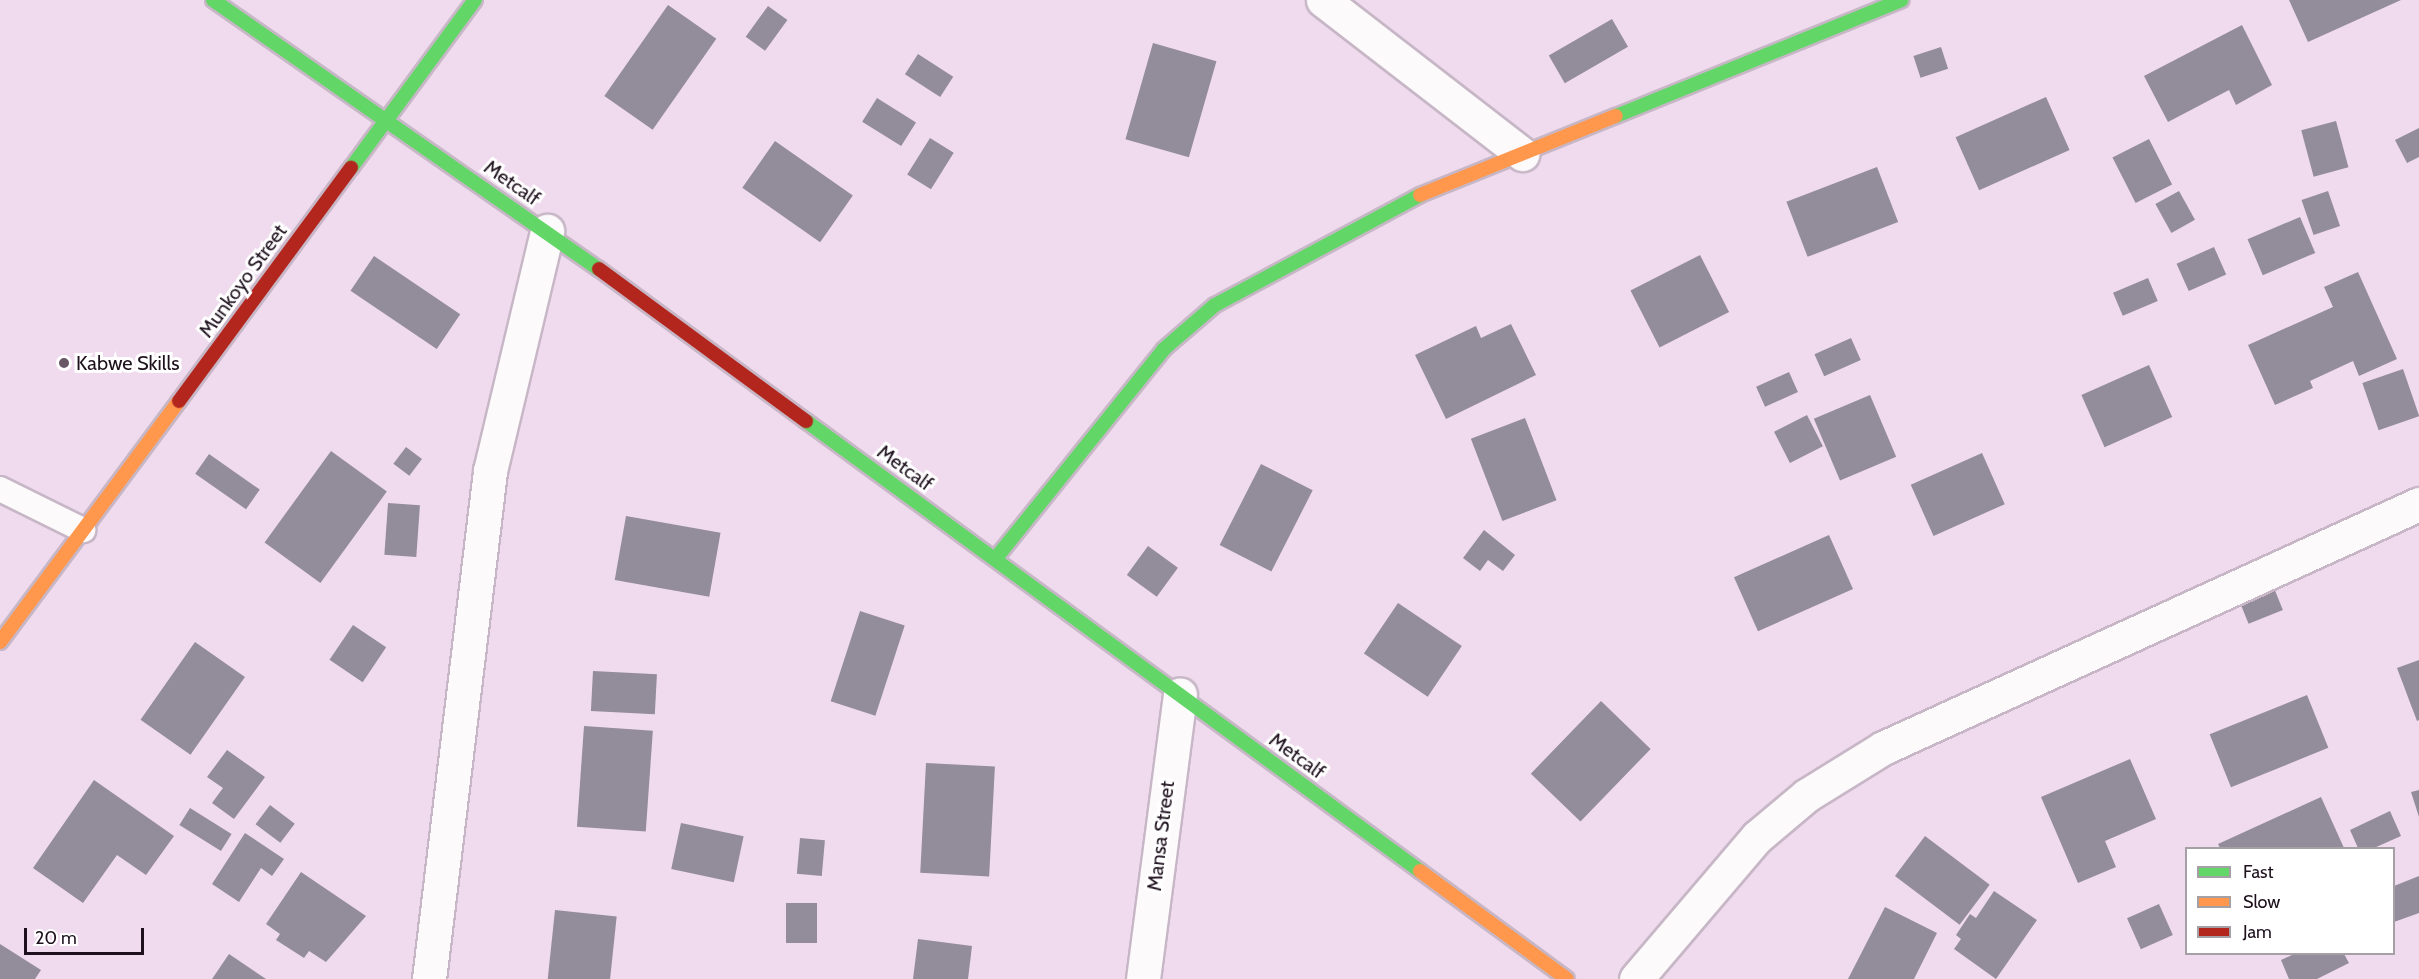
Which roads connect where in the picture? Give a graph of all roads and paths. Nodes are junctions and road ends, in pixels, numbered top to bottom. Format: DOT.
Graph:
graph roads {
  1 [pos="213,0"];
  2 [pos="475,0"];
  3 [pos="1323,0"];
  4 [pos="1887,3"];
  5 [pos="386,120"];
  6 [pos="1522,154"];
  7 [pos="547,231"];
  8 [pos="0,489"];
  9 [pos="2419,504"];
  10 [pos="83,530"];
  11 [pos="996,558"];
  12 [pos="0,642"];
  13 [pos="1180,694"];
  14 [pos="429,979"];
  15 [pos="1143,979"];
  16 [pos="1567,979"];
  17 [pos="1636,979"];
  1 -- 5 [label="street, Metcalf"];
  2 -- 5 [label="street, Munkoyo Street"];
  3 -- 6 [label="street"];
  4 -- 6 [label="street"];
  5 -- 7 [label="street, Metcalf"];
  5 -- 10 [label="street, Munkoyo Street"];
  6 -- 11 [label="street"];
  7 -- 11 [label="street, Metcalf"];
  7 -- 14 [label="street"];
  8 -- 10 [label="lane"];
  9 -- 17 [label="street"];
  10 -- 12 [label="street, Munkoyo Street"];
  11 -- 13 [label="street, Metcalf"];
  13 -- 15 [label="street, Mansa Street"];
  13 -- 16 [label="street, Metcalf"];
}
